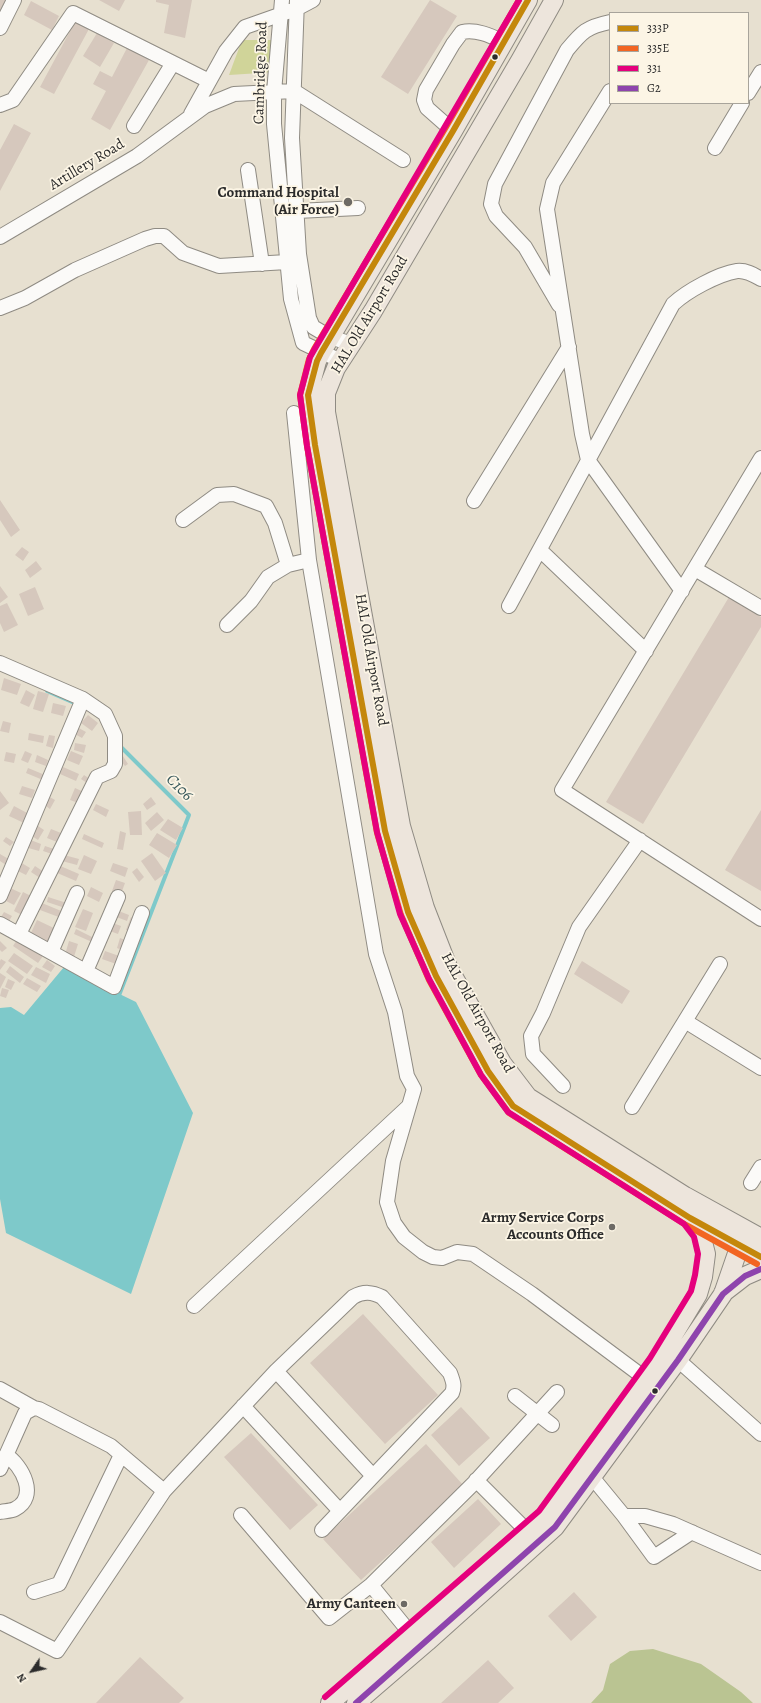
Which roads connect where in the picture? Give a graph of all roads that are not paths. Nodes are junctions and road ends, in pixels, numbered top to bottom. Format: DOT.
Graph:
graph roads {
  1 [pos="14,0"];
  2 [pos="282,0"];
  3 [pos="313,0"];
  4 [pos="528,0"];
  5 [pos="554,0"];
  6 [pos="296,5"];
  7 [pos="280,15"];
  8 [pos="609,22"];
  9 [pos="0,28"];
  10 [pos="504,42"];
  11 [pos="172,63"];
  12 [pos="761,72"];
  13 [pos="209,81"];
  14 [pos="294,91"];
  15 [pos="749,91"];
  16 [pos="274,92"];
  17 [pos="609,93"];
  18 [pos="4,100"];
  19 [pos="741,104"];
  20 [pos="188,118"];
  21 [pos="134,126"];
  22 [pos="453,131"];
  23 [pos="715,148"];
  24 [pos="403,160"];
  25 [pos="248,170"];
  26 [pos="358,208"];
  27 [pos="296,211"];
  28 [pos="0,238"];
  29 [pos="287,262"];
  30 [pos="262,264"];
  31 [pos="761,279"];
  32 [pos="0,308"];
  33 [pos="564,313"];
  34 [pos="330,337"];
  35 [pos="352,344"];
  36 [pos="569,347"];
  37 [pos="321,353"];
  38 [pos="341,361"];
  39 [pos="294,413"];
  40 [pos="761,458"];
  41 [pos="588,460"];
  42 [pos="474,501"];
  43 [pos="183,520"];
  44 [pos="540,550"];
  45 [pos="309,560"];
  46 [pos="288,565"];
  47 [pos="695,569"];
  48 [pos="682,591"];
  49 [pos="509,606"];
  50 [pos="761,608"];
  51 [pos="227,625"];
  52 [pos="646,651"];
  53 [pos="0,663"];
  54 [pos="83,699"];
  55 [pos="640,840"];
  56 [pos="77,893"];
  57 [pos="0,896"];
  58 [pos="118,897"];
  59 [pos="142,913"];
  60 [pos="761,919"];
  61 [pos="0,924"];
  62 [pos="19,934"];
  63 [pos="51,952"];
  64 [pos="720,964"];
  65 [pos="86,971"];
  66 [pos="685,1021"];
  67 [pos="761,1068"];
  68 [pos="563,1086"];
  69 [pos="410,1105"];
  70 [pos="632,1106"];
  71 [pos="761,1167"];
  72 [pos="751,1183"];
  73 [pos="690,1218"];
  74 [pos="748,1238"];
  75 [pos="761,1257"];
  76 [pos="761,1270"];
  77 [pos="723,1294"];
  78 [pos="194,1306"];
  79 [pos="678,1360"];
  80 [pos="276,1371"];
  81 [pos="646,1379"];
  82 [pos="0,1389"];
  83 [pos="557,1392"];
  84 [pos="515,1396"];
  85 [pos="243,1406"];
  86 [pos="34,1408"];
  87 [pos="538,1413"];
  88 [pos="552,1425"];
  89 [pos="761,1434"];
  90 [pos="6,1455"];
  91 [pos="121,1455"];
  92 [pos="0,1468"];
  93 [pos="373,1476"];
  94 [pos="592,1477"];
  95 [pos="476,1480"];
  96 [pos="164,1491"];
  97 [pos="340,1511"];
  98 [pos="0,1512"];
  99 [pos="241,1515"];
  100 [pos="624,1516"];
  101 [pos="322,1530"];
  102 [pos="528,1532"];
  103 [pos="692,1532"];
  104 [pos="761,1563"];
  105 [pos="371,1585"];
  106 [pos="34,1592"];
  107 [pos="0,1622"];
  108 [pos="411,1634"];
  109 [pos="330,1703"];
  110 [pos="356,1703"];
  1 -- 9 [label="street"];
  2 -- 7 [label="street, Cambridge Road"];
  3 -- 6 [label="street, Artillery Road"];
  4 -- 10 [label="main road, HAL Old Airport Road"];
  5 -- 35 [label="main road, HAL Old Airport Road"];
  6 -- 7 [label="street, Artillery Road"];
  6 -- 14 [label="street"];
  7 -- 13 [label="street, Artillery Road"];
  7 -- 16 [label="street, Cambridge Road"];
  8 -- 33 [label="street"];
  10 -- 22 [label="main road, HAL Old Airport Road"];
  10 -- 22 [label="street"];
  11 -- 13 [label="street"];
  11 -- 18 [label="street"];
  11 -- 21 [label="street"];
  12 -- 15 [label="street"];
  13 -- 20 [label="street, Artillery Road"];
  14 -- 16 [label="street, Artillery Road"];
  14 -- 24 [label="street"];
  14 -- 27 [label="street"];
  16 -- 20 [label="street, Artillery Road"];
  16 -- 29 [label="street, Cambridge Road"];
  17 -- 33 [label="street"];
  19 -- 23 [label="street"];
  20 -- 28 [label="street, Artillery Road"];
  22 -- 34 [label="main road, HAL Old Airport Road"];
  25 -- 30 [label="street"];
  26 -- 27 [label="street"];
  27 -- 34 [label="street"];
  29 -- 30 [label="street"];
  29 -- 37 [label="street, Cambridge Road"];
  30 -- 32 [label="street"];
  31 -- 41 [label="street"];
  33 -- 36 [label="street"];
  34 -- 35 [label="street"];
  34 -- 37 [label="main road, HAL Old Airport Road"];
  35 -- 38 [label="main road, HAL Old Airport Road"];
  36 -- 41 [label="street"];
  36 -- 42 [label="street"];
  37 -- 38 [label="street, Cambridge Road"];
  37 -- 73 [label="main road, HAL Old Airport Road"];
  38 -- 74 [label="main road, HAL Old Airport Road"];
  39 -- 45 [label="street"];
  40 -- 47 [label="street"];
  41 -- 44 [label="street"];
  41 -- 48 [label="street"];
  43 -- 46 [label="street"];
  44 -- 49 [label="street"];
  44 -- 52 [label="street"];
  45 -- 46 [label="street"];
  45 -- 69 [label="street"];
  46 -- 51 [label="street"];
  47 -- 48 [label="street"];
  47 -- 50 [label="street"];
  48 -- 52 [label="street"];
  52 -- 55 [label="street"];
  53 -- 54 [label="street"];
  54 -- 57 [label="street"];
  54 -- 62 [label="street"];
  55 -- 60 [label="street"];
  55 -- 68 [label="street"];
  56 -- 63 [label="street"];
  58 -- 65 [label="street"];
  59 -- 65 [label="street"];
  61 -- 62 [label="street"];
  62 -- 63 [label="street"];
  63 -- 65 [label="street"];
  64 -- 66 [label="street"];
  66 -- 67 [label="street"];
  66 -- 70 [label="street"];
  69 -- 78 [label="street"];
  69 -- 81 [label="street"];
  71 -- 72 [label="street"];
  73 -- 74 [label="main road, HAL Old Airport Road"];
  73 -- 81 [label="main road"];
  74 -- 75 [label="main road"];
  74 -- 77 [label="main road"];
  76 -- 77 [label="main road"];
  77 -- 79 [label="main road"];
  79 -- 89 [label="street"];
  79 -- 94 [label="main road"];
  80 -- 85 [label="street"];
  80 -- 93 [label="street"];
  80 -- 93 [label="street"];
  81 -- 102 [label="main road"];
  82 -- 86 [label="street"];
  83 -- 87 [label="street"];
  84 -- 87 [label="street"];
  85 -- 96 [label="street"];
  85 -- 97 [label="street"];
  86 -- 90 [label="street"];
  86 -- 91 [label="street"];
  87 -- 88 [label="street"];
  87 -- 95 [label="street"];
  90 -- 92 [label="street"];
  90 -- 98 [label="street"];
  91 -- 96 [label="street"];
  91 -- 106 [label="street"];
  93 -- 97 [label="street"];
  94 -- 100 [label="street"];
  94 -- 110 [label="main road"];
  95 -- 102 [label="street"];
  95 -- 105 [label="street"];
  96 -- 107 [label="street"];
  97 -- 101 [label="street"];
  99 -- 105 [label="street"];
  100 -- 103 [label="street"];
  100 -- 103 [label="street"];
  102 -- 108 [label="main road"];
  103 -- 104 [label="street"];
  105 -- 108 [label="street"];
  108 -- 109 [label="main road"];
}
